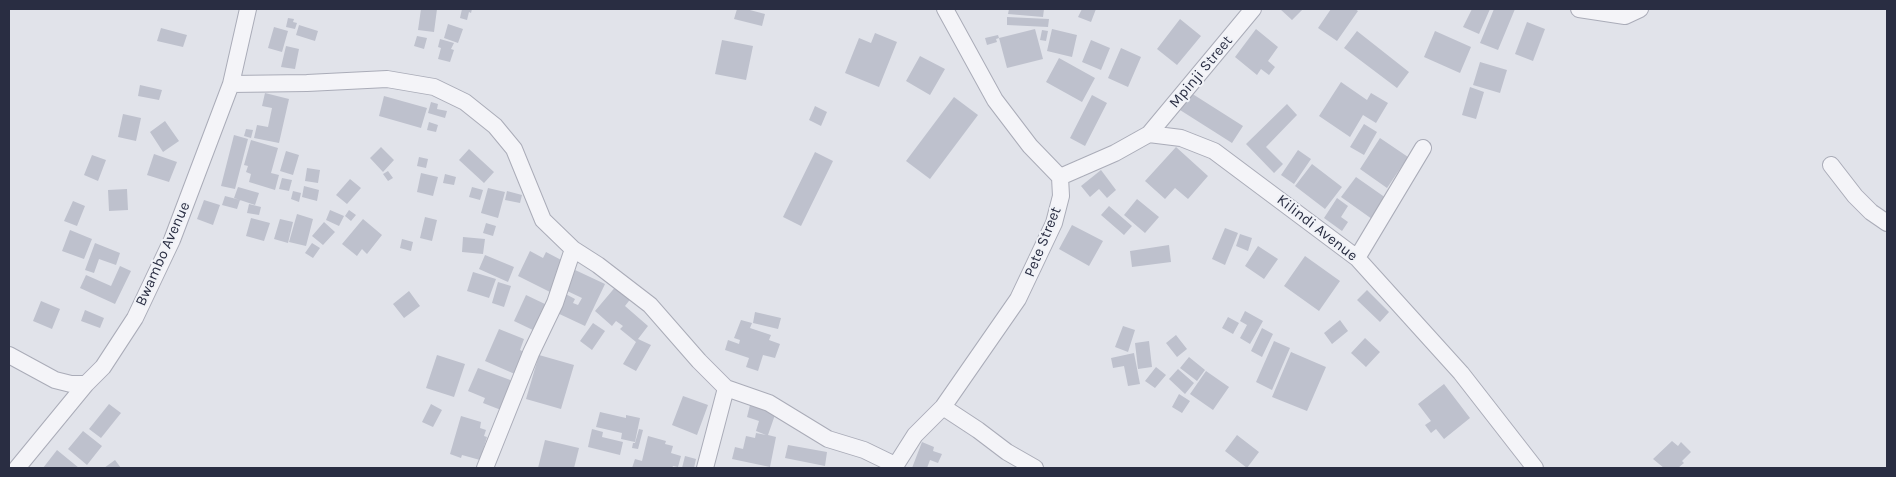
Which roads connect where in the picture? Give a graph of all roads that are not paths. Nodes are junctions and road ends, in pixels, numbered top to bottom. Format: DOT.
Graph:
graph roads {
  1 [pos="248,9"];
  2 [pos="945,9"];
  3 [pos="1253,9"];
  4 [pos="1579,9"];
  5 [pos="1640,9"];
  6 [pos="230,84"];
  7 [pos="1149,134"];
  8 [pos="1423,148"];
  9 [pos="1831,165"];
  10 [pos="1060,177"];
  11 [pos="1887,223"];
  12 [pos="574,248"];
  13 [pos="1357,258"];
  14 [pos="9,355"];
  15 [pos="86,384"];
  16 [pos="726,388"];
  17 [pos="943,407"];
  18 [pos="895,467"];
  19 [pos="17,468"];
  20 [pos="485,468"];
  21 [pos="705,468"];
  22 [pos="1035,468"];
  23 [pos="1535,468"];
  1 -- 6 [label="street, Bwambo Avenue"];
  2 -- 10 [label="street"];
  3 -- 7 [label="street, Mpinji Street"];
  4 -- 5 [label="street"];
  6 -- 12 [label="street"];
  6 -- 15 [label="street, Bwambo Avenue"];
  7 -- 10 [label="street"];
  7 -- 13 [label="street, Kilindi Avenue"];
  8 -- 13 [label="street"];
  9 -- 11 [label="street"];
  10 -- 17 [label="street, Pete Street"];
  12 -- 16 [label="street"];
  12 -- 20 [label="street"];
  13 -- 23 [label="street, Kilindi Avenue"];
  14 -- 15 [label="street"];
  15 -- 19 [label="street, Bwambo Avenue"];
  16 -- 18 [label="street"];
  16 -- 21 [label="street"];
  17 -- 18 [label="street, Pete Street"];
  17 -- 22 [label="street"];
}
